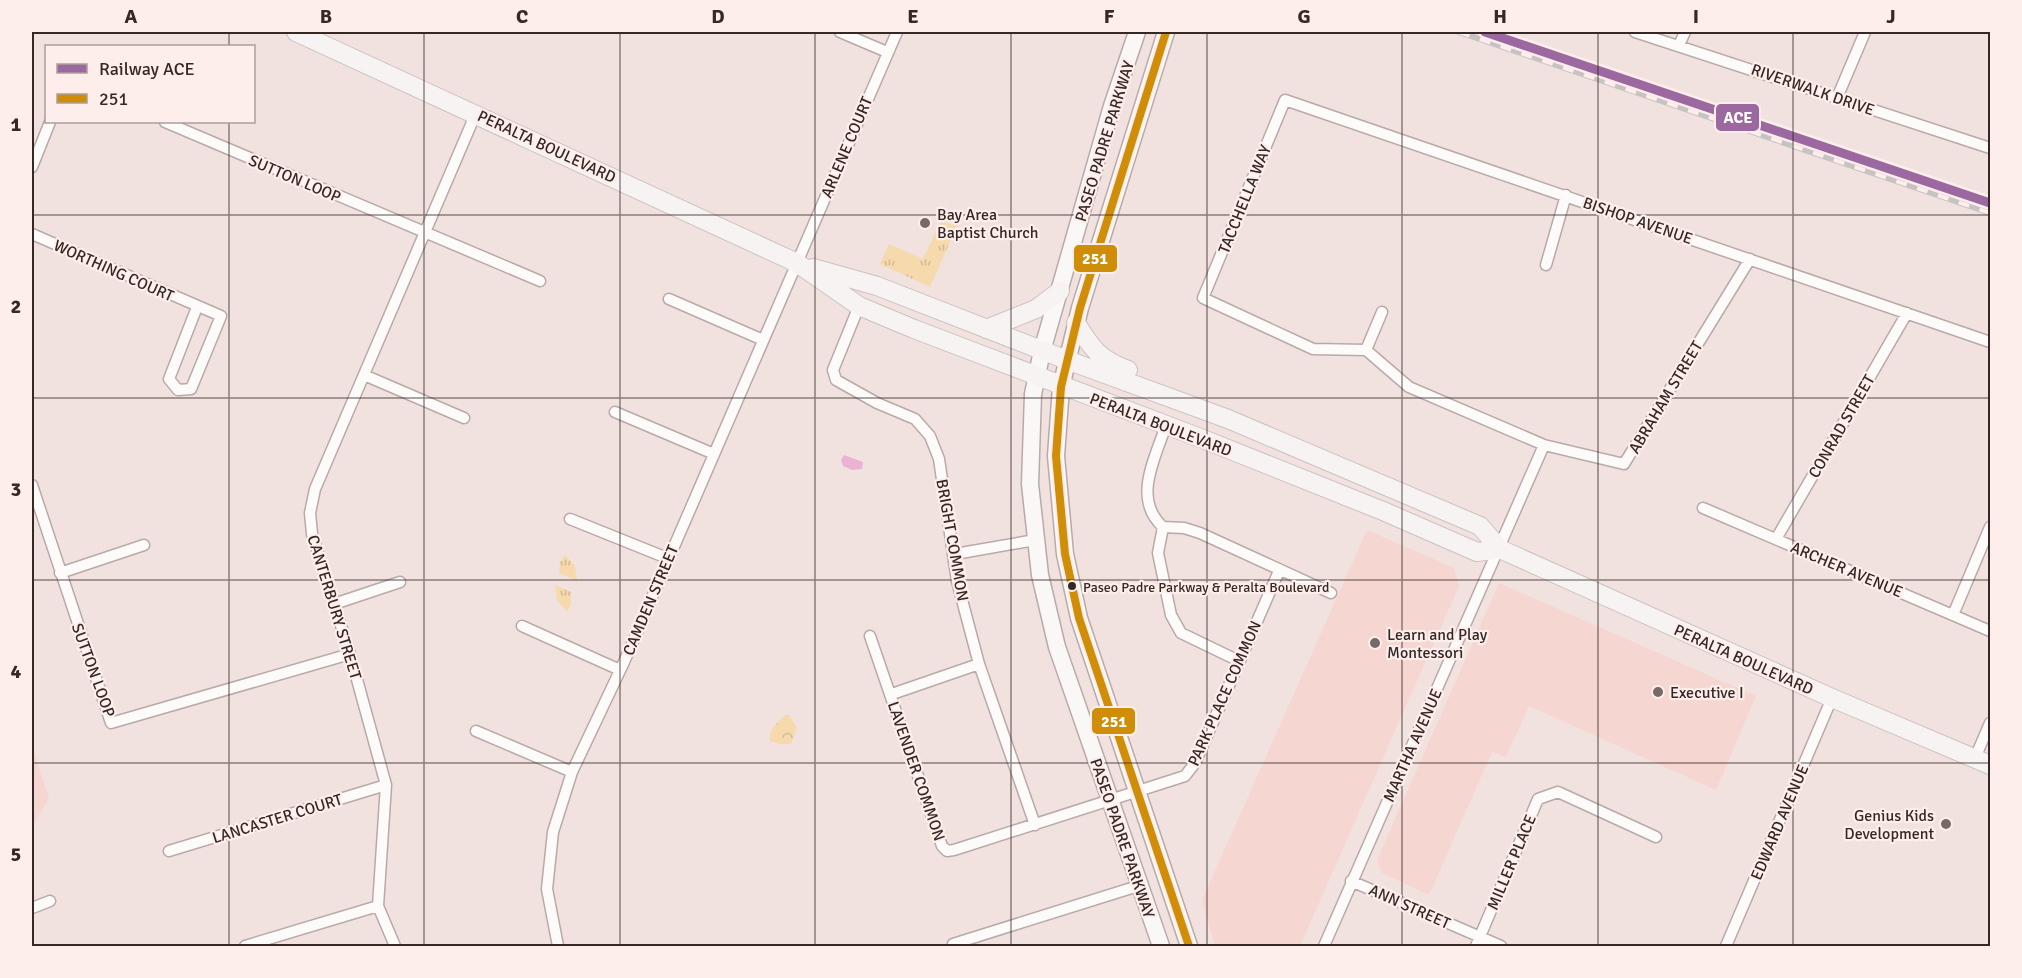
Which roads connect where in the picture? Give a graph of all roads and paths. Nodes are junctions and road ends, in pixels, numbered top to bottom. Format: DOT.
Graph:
graph roads {
  1 [pos="296,32"];
  2 [pos="840,32"];
  3 [pos="897,32"];
  4 [pos="1137,32"];
  5 [pos="1166,32"];
  6 [pos="1635,32"];
  7 [pos="1685,32"];
  8 [pos="1865,32"];
  9 [pos="1679,45"];
  10 [pos="887,52"];
  11 [pos="1837,98"];
  12 [pos="1285,100"];
  13 [pos="476,113"];
  14 [pos="50,123"];
  15 [pos="167,123"];
  16 [pos="1990,148"];
  17 [pos="32,167"];
  18 [pos="1566,195"];
  19 [pos="32,234"];
  20 [pos="425,234"];
  21 [pos="1750,259"];
  22 [pos="796,263"];
  23 [pos="1546,265"];
  24 [pos="540,281"];
  25 [pos="1060,291"];
  26 [pos="669,299"];
  27 [pos="860,306"];
  28 [pos="197,307"];
  29 [pos="1382,312"];
  30 [pos="1907,313"];
  31 [pos="1076,323"];
  32 [pos="987,329"];
  33 [pos="763,340"];
  34 [pos="1990,342"];
  35 [pos="1366,350"];
  36 [pos="1042,351"];
  37 [pos="1067,360"];
  38 [pos="364,375"];
  39 [pos="1036,377"];
  40 [pos="1061,387"];
  41 [pos="1185,404"];
  42 [pos="615,412"];
  43 [pos="464,418"];
  44 [pos="1166,425"];
  45 [pos="1544,445"];
  46 [pos="714,454"];
  47 [pos="32,485"];
  48 [pos="1703,508"];
  49 [pos="570,519"];
  50 [pos="1163,527"];
  51 [pos="1990,527"];
  52 [pos="1776,539"];
  53 [pos="1035,540"];
  54 [pos="144,545"];
  55 [pos="1500,549"];
  56 [pos="955,555"];
  57 [pos="667,558"];
  58 [pos="1279,571"];
  59 [pos="60,573"];
  60 [pos="400,582"];
  61 [pos="1330,593"];
  62 [pos="334,604"];
  63 [pos="1953,615"];
  64 [pos="522,626"];
  65 [pos="1990,631"];
  66 [pos="870,636"];
  67 [pos="350,654"];
  68 [pos="1239,661"];
  69 [pos="979,664"];
  70 [pos="620,670"];
  71 [pos="891,694"];
  72 [pos="1832,698"];
  73 [pos="1990,723"];
  74 [pos="476,730"];
  75 [pos="1983,762"];
  76 [pos="572,772"];
  77 [pos="386,784"];
  78 [pos="1137,793"];
  79 [pos="1111,801"];
  80 [pos="1035,825"];
  81 [pos="1656,837"];
  82 [pos="169,851"];
  83 [pos="1351,881"];
  84 [pos="1138,886"];
  85 [pos="50,901"];
  86 [pos="378,906"];
  87 [pos="32,908"];
  88 [pos="1478,942"];
  89 [pos="953,944"];
  90 [pos="245,946"];
  91 [pos="395,946"];
  92 [pos="557,946"];
  93 [pos="1161,946"];
  94 [pos="1189,946"];
  95 [pos="1324,946"];
  96 [pos="1501,946"];
  97 [pos="1726,946"];
  1 -- 13 [label="main road, PERALTA BOULEVARD"];
  2 -- 10 [label="street"];
  3 -- 10 [label="street, ARLENE COURT"];
  4 -- 25 [label="main road, PASEO PADRE PARKWAY"];
  5 -- 31 [label="main road, PASEO PADRE PARKWAY"];
  6 -- 9 [label="street, RIVERWALK DRIVE"];
  7 -- 9 [label="street"];
  8 -- 11 [label="street"];
  9 -- 11 [label="street, RIVERWALK DRIVE"];
  10 -- 22 [label="street, ARLENE COURT"];
  11 -- 16 [label="street, RIVERWALK DRIVE"];
  12 -- 18 [label="street, BISHOP AVENUE"];
  12 -- 35 [label="street, TACCHELLA WAY"];
  13 -- 20 [label="street, CANTERBURY STREET"];
  13 -- 22 [label="main road, PERALTA BOULEVARD"];
  14 -- 17 [label="street"];
  15 -- 20 [label="street, SUTTON LOOP"];
  18 -- 21 [label="street, BISHOP AVENUE"];
  18 -- 23 [label="street"];
  19 -- 28 [label="street, WORTHING COURT"];
  20 -- 24 [label="street, SUTTON LOOP"];
  20 -- 38 [label="street, CANTERBURY STREET"];
  21 -- 30 [label="street, BISHOP AVENUE"];
  21 -- 45 [label="street, ABRAHAM STREET"];
  22 -- 27 [label="main road, PERALTA BOULEVARD"];
  22 -- 32 [label="main road, PERALTA BOULEVARD"];
  22 -- 33 [label="street, CAMDEN STREET"];
  25 -- 32 [label="main road"];
  25 -- 36 [label="main road, PASEO PADRE PARKWAY"];
  26 -- 33 [label="street"];
  27 -- 39 [label="main road, PERALTA BOULEVARD"];
  27 -- 56 [label="street, BRIGHT COMMON"];
  28 -- 28 [label="street, WORTHING COURT"];
  29 -- 35 [label="street"];
  30 -- 34 [label="street, BISHOP AVENUE"];
  30 -- 52 [label="street, CONRAD STREET"];
  31 -- 37 [label="main road, PASEO PADRE PARKWAY"];
  31 -- 41 [label="main road"];
  32 -- 36 [label="main road, PERALTA BOULEVARD"];
  33 -- 46 [label="street, CAMDEN STREET"];
  35 -- 45 [label="street"];
  36 -- 37 [label="main road, PERALTA BOULEVARD"];
  36 -- 39 [label="main road, PASEO PADRE PARKWAY"];
  37 -- 40 [label="main road, PASEO PADRE PARKWAY"];
  37 -- 41 [label="main road, PERALTA BOULEVARD"];
  38 -- 43 [label="street"];
  38 -- 62 [label="street, CANTERBURY STREET"];
  39 -- 40 [label="main road, PERALTA BOULEVARD"];
  39 -- 53 [label="main road, PASEO PADRE PARKWAY"];
  40 -- 44 [label="main road, PERALTA BOULEVARD"];
  40 -- 78 [label="main road, PASEO PADRE PARKWAY"];
  41 -- 55 [label="main road, PERALTA BOULEVARD"];
  42 -- 46 [label="street"];
  44 -- 50 [label="street"];
  44 -- 55 [label="main road, PERALTA BOULEVARD"];
  45 -- 55 [label="street, MARTHA AVENUE"];
  46 -- 57 [label="street, CAMDEN STREET"];
  47 -- 59 [label="street, SUTTON LOOP"];
  48 -- 52 [label="street, ARCHER AVENUE"];
  49 -- 57 [label="street"];
  50 -- 58 [label="street"];
  50 -- 68 [label="street"];
  51 -- 63 [label="street"];
  52 -- 63 [label="street, ARCHER AVENUE"];
  53 -- 56 [label="street"];
  53 -- 79 [label="main road, PASEO PADRE PARKWAY"];
  54 -- 59 [label="street"];
  55 -- 72 [label="main road, PERALTA BOULEVARD"];
  55 -- 83 [label="street, MARTHA AVENUE"];
  56 -- 69 [label="street, BRIGHT COMMON"];
  57 -- 70 [label="street, CAMDEN STREET"];
  58 -- 61 [label="street"];
  58 -- 68 [label="street, PARK PLACE COMMON"];
  59 -- 67 [label="street, SUTTON LOOP"];
  60 -- 62 [label="street"];
  62 -- 67 [label="street, CANTERBURY STREET"];
  63 -- 65 [label="street, ARCHER AVENUE"];
  64 -- 70 [label="street"];
  66 -- 71 [label="street, LAVENDER COMMON"];
  67 -- 77 [label="street, CANTERBURY STREET"];
  68 -- 78 [label="street, PARK PLACE COMMON"];
  69 -- 71 [label="street"];
  69 -- 80 [label="street, BRIGHT COMMON"];
  70 -- 76 [label="street, CAMDEN STREET"];
  71 -- 80 [label="street, LAVENDER COMMON"];
  72 -- 75 [label="main road, PERALTA BOULEVARD"];
  72 -- 97 [label="street, EDWARD AVENUE"];
  73 -- 75 [label="street"];
  74 -- 76 [label="street"];
  76 -- 92 [label="street, CAMDEN STREET"];
  77 -- 82 [label="street, LANCASTER COURT"];
  77 -- 86 [label="street, CANTERBURY STREET"];
  78 -- 79 [label="street, PARK PLACE COMMON"];
  78 -- 94 [label="main road, PASEO PADRE PARKWAY"];
  79 -- 80 [label="street, PARK PLACE COMMON"];
  79 -- 84 [label="main road, PASEO PADRE PARKWAY"];
  81 -- 88 [label="street, MILLER PLACE"];
  83 -- 88 [label="street, ANN STREET"];
  83 -- 95 [label="street, MARTHA AVENUE"];
  84 -- 89 [label="street"];
  84 -- 93 [label="main road, PASEO PADRE PARKWAY"];
  85 -- 87 [label="street"];
  86 -- 90 [label="street"];
  86 -- 91 [label="street, CANTERBURY STREET"];
  88 -- 96 [label="street, ANN STREET"];
}
